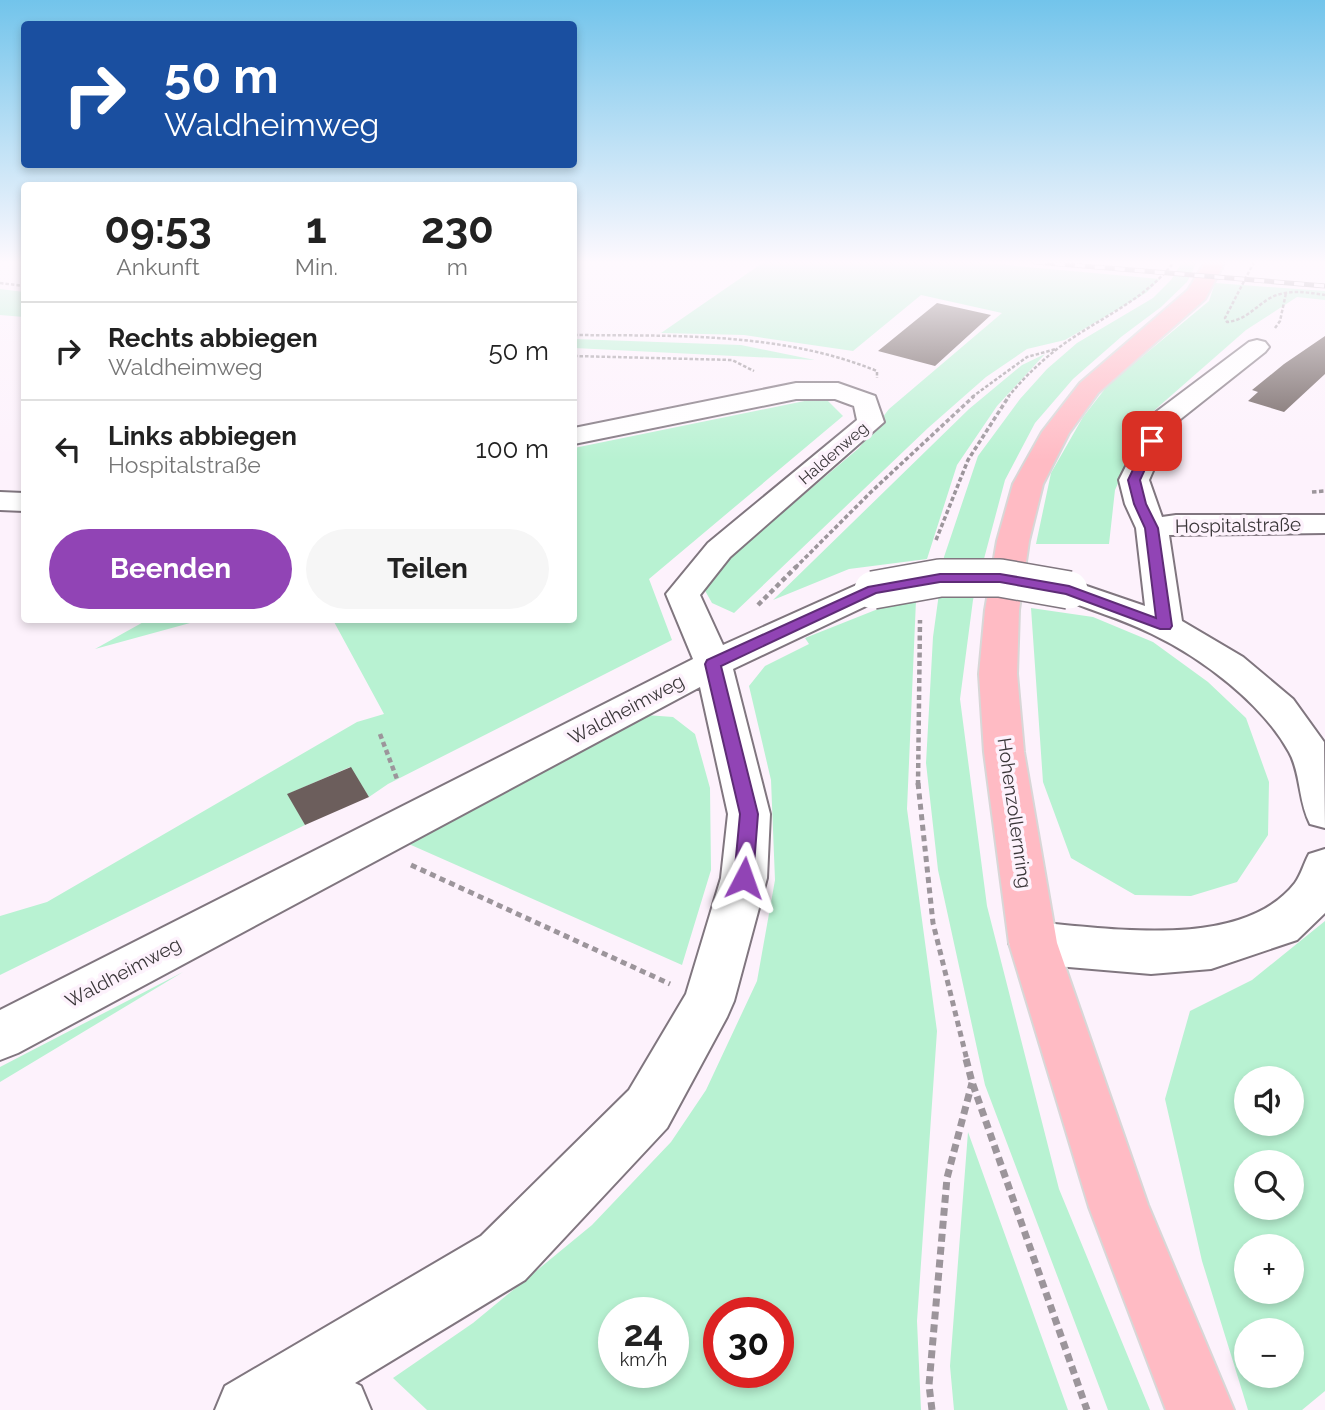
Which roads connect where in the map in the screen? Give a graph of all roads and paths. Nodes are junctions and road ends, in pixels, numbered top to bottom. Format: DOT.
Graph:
graph roads {
  1 [pos="1089,328"];
  2 [pos="1158,328"];
  3 [pos="1275,328"];
  4 [pos="577,335"];
  5 [pos="1257,346"];
  6 [pos="1057,348"];
  7 [pos="577,356"];
  8 [pos="796,391"];
  9 [pos="866,402"];
  10 [pos="577,435"];
  11 [pos="0,501"];
  12 [pos="21,502"];
  13 [pos="1325,524"];
  14 [pos="1152,528"];
  15 [pos="934,548"];
  16 [pos="920,608"];
  17 [pos="1165,626"];
  18 [pos="713,664"];
  19 [pos="380,734"];
  20 [pos="397,779"];
  21 [pos="1325,812"];
  22 [pos="366,845"];
  23 [pos="1325,867"];
  24 [pos="1033,943"];
  25 [pos="709,1001"];
  26 [pos="0,1036"];
  27 [pos="972,1082"];
  28 [pos="289,1404"];
  29 [pos="932,1410"];
  30 [pos="1087,1410"];
  31 [pos="1200,1410"];
  1 -- 6 [label="path"];
  2 -- 24 [label="main road, Hohenzollernring"];
  3 -- 5 [label="path"];
  4 -- 9 [label="path"];
  5 -- 14 [label="street, Hospitalstraße"];
  6 -- 15 [label="path"];
  6 -- 18 [label="path"];
  7 -- 8 [label="path"];
  8 -- 9 [label="street, Haldenweg"];
  8 -- 10 [label="street, Haldenweg"];
  9 -- 18 [label="street, Haldenweg"];
  11 -- 12 [label="street"];
  13 -- 14 [label="street, Hospitalstraße"];
  14 -- 17 [label="street, Hospitalstraße"];
  16 -- 27 [label="path"];
  17 -- 18 [label="street, Waldheimweg, bridge"];
  17 -- 21 [label="street, Waldheimweg"];
  18 -- 22 [label="street, Waldheimweg"];
  18 -- 25 [label="street"];
  19 -- 20 [label="path"];
  22 -- 25 [label="path"];
  22 -- 26 [label="street, Waldheimweg"];
  23 -- 24 [label="street"];
  24 -- 31 [label="main road, Hohenzollernring"];
  25 -- 28 [label="street"];
  27 -- 29 [label="path"];
  27 -- 30 [label="path"];
}
